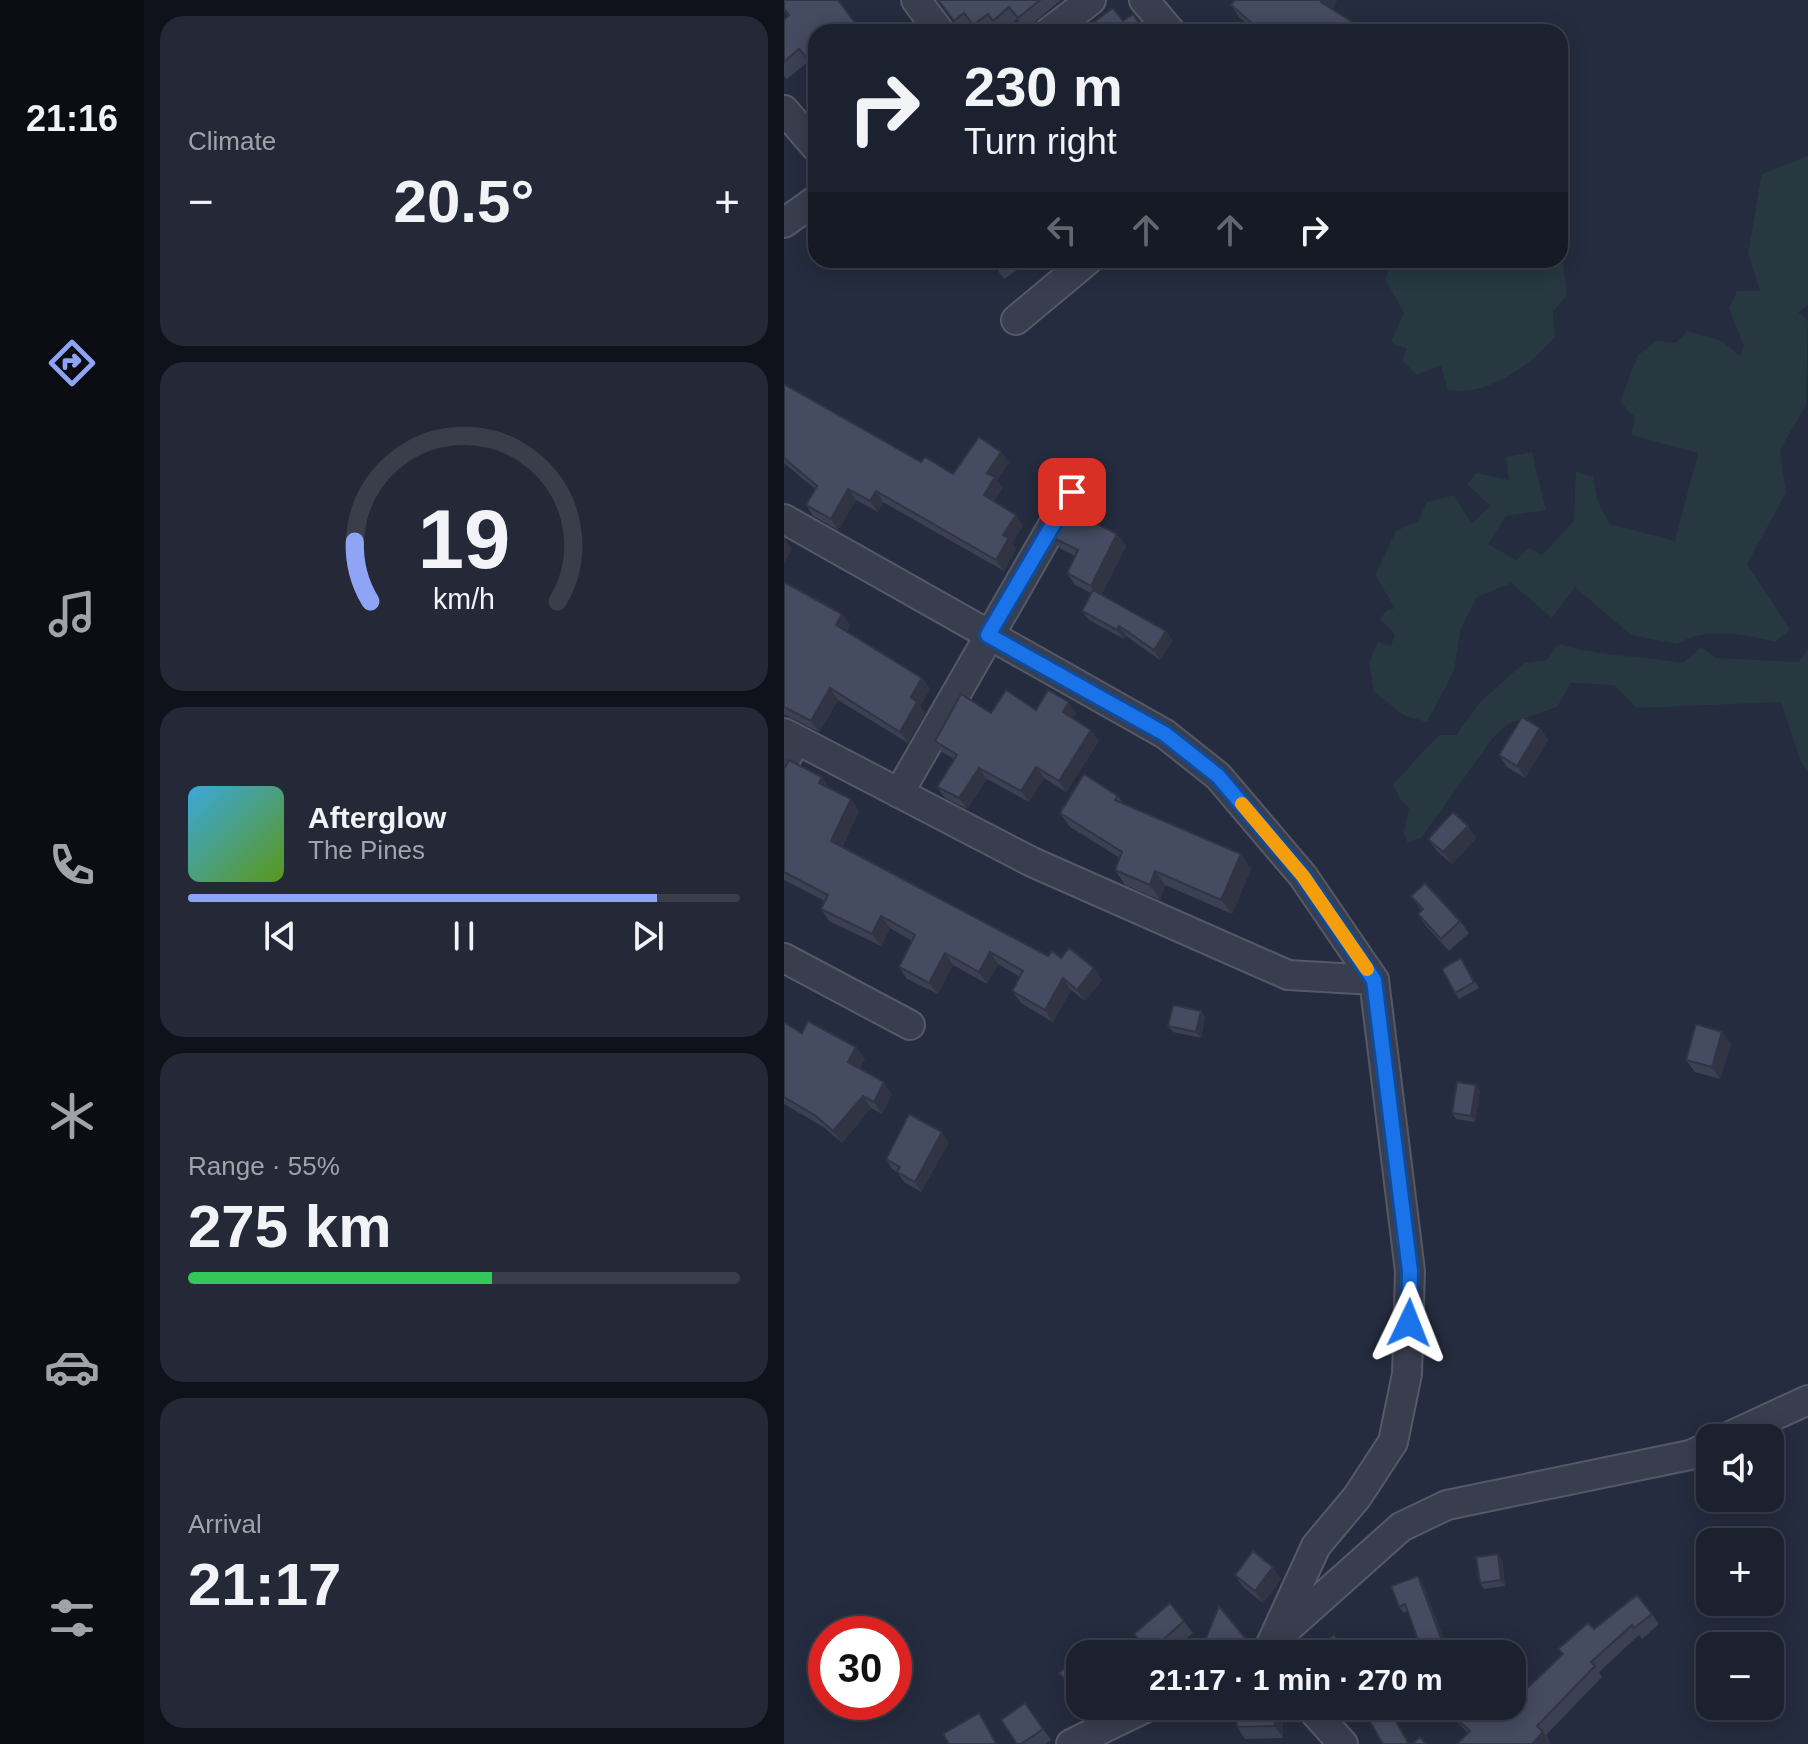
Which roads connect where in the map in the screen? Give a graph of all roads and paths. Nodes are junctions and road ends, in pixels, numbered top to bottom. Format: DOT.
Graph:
graph roads {
  1 [pos="916,0"];
  2 [pos="1091,0"];
  3 [pos="1144,0"];
  4 [pos="934,24"];
  5 [pos="1060,24"];
  6 [pos="1164,24"];
  7 [pos="784,110"];
  8 [pos="808,138"];
  9 [pos="808,206"];
  10 [pos="784,223"];
  11 [pos="1078,268"];
  12 [pos="1016,320"];
  13 [pos="1072,492"];
  14 [pos="784,519"];
  15 [pos="988,635"];
  16 [pos="788,745"];
  17 [pos="899,793"];
  18 [pos="784,958"];
  19 [pos="1374,980"];
  20 [pos="910,1025"];
  21 [pos="1808,1400"];
  22 [pos="1756,1424"];
  23 [pos="1696,1452"];
  24 [pos="1271,1640"];
  25 [pos="1278,1640"];
  26 [pos="1120,1720"];
  27 [pos="1322,1720"];
  28 [pos="1071,1744"];
  29 [pos="1343,1744"];
  1 -- 4 [label="street"];
  2 -- 5 [label="street"];
  3 -- 6 [label="street"];
  7 -- 8 [label="street"];
  9 -- 10 [label="street"];
  11 -- 12 [label="street"];
  13 -- 15 [label="street"];
  14 -- 15 [label="street"];
  15 -- 17 [label="street"];
  15 -- 19 [label="street"];
  16 -- 17 [label="street"];
  17 -- 19 [label="street"];
  18 -- 20 [label="street"];
  19 -- 24 [label="street"];
  21 -- 22 [label="street"];
  23 -- 25 [label="street"];
  26 -- 28 [label="street"];
  27 -- 29 [label="street"];
}
